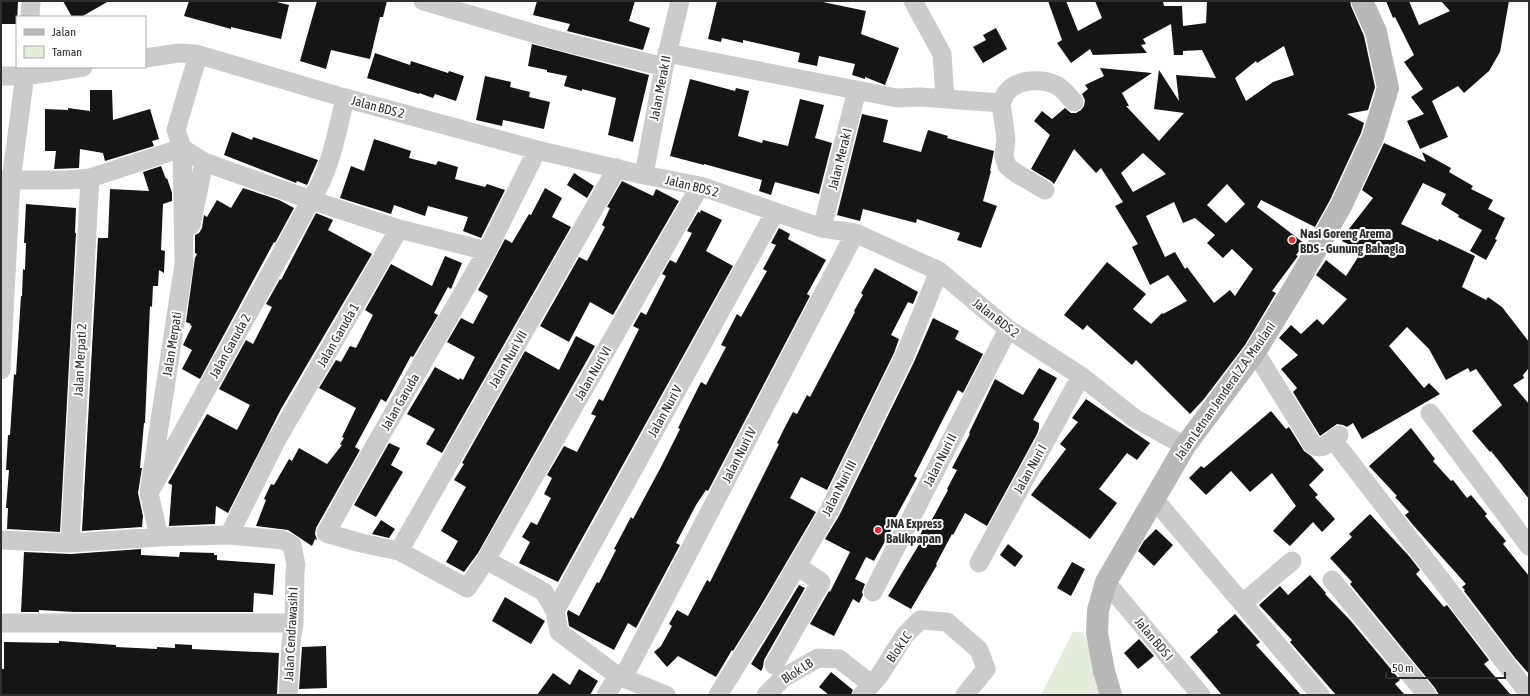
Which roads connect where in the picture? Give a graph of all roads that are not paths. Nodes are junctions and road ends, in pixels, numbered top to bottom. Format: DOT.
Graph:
graph roads {
  1 [pos="31,1"];
  2 [pos="423,1"];
  3 [pos="680,1"];
  4 [pos="913,1"];
  5 [pos="1362,1"];
  6 [pos="30,16"];
  7 [pos="198,55"];
  8 [pos="146,58"];
  9 [pos="666,60"];
  10 [pos="68,68"];
  11 [pos="25,71"];
  12 [pos="1,76"];
  13 [pos="858,90"];
  14 [pos="346,98"];
  15 [pos="945,99"];
  16 [pos="1074,102"];
  17 [pos="1001,104"];
  18 [pos="182,148"];
  19 [pos="537,150"];
  20 [pos="204,162"];
  21 [pos="617,168"];
  22 [pos="644,175"];
  23 [pos="90,178"];
  24 [pos="6,181"];
  25 [pos="700,186"];
  26 [pos="1045,190"];
  27 [pos="311,200"];
  28 [pos="775,212"];
  29 [pos="399,228"];
  30 [pos="822,228"];
  31 [pos="855,233"];
  32 [pos="487,251"];
  33 [pos="184,264"];
  34 [pos="939,271"];
  35 [pos="1008,329"];
  36 [pos="1255,352"];
  37 [pos="1,370"];
  38 [pos="1081,376"];
  39 [pos="1430,413"];
  40 [pos="1185,446"];
  41 [pos="149,493"];
  42 [pos="1154,500"];
  43 [pos="229,535"];
  44 [pos="160,537"];
  45 [pos="1,540"];
  46 [pos="70,543"];
  47 [pos="1529,546"];
  48 [pos="399,551"];
  49 [pos="486,560"];
  50 [pos="1292,562"];
  51 [pos="979,563"];
  52 [pos="797,566"];
  53 [pos="1332,580"];
  54 [pos="1106,582"];
  55 [pos="873,592"];
  56 [pos="1243,603"];
  57 [pos="556,611"];
  58 [pos="1,623"];
  59 [pos="294,623"];
  60 [pos="774,665"];
  61 [pos="621,677"];
  62 [pos="867,690"];
  63 [pos="1529,694"];
  64 [pos="288,695"];
  65 [pos="606,695"];
  66 [pos="666,695"];
  67 [pos="718,695"];
  68 [pos="766,695"];
  69 [pos="965,695"];
  70 [pos="1111,695"];
  71 [pos="1201,695"];
  72 [pos="1320,695"];
  73 [pos="1427,695"];
  1 -- 6 [label="street"];
  2 -- 9 [label="street"];
  3 -- 9 [label="street, Jalan Merak II"];
  4 -- 15 [label="street"];
  5 -- 36 [label="street, Jalan Letnan Jenderal Z.A. Maulani"];
  7 -- 8 [label="street, Jalan BDS 2"];
  7 -- 14 [label="street, Jalan BDS 2"];
  7 -- 18 [label="street, Jalan Merpati"];
  9 -- 13 [label="street"];
  9 -- 22 [label="street, Jalan Merak II"];
  10 -- 11 [label="street"];
  11 -- 12 [label="street"];
  11 -- 24 [label="street"];
  13 -- 15 [label="street"];
  13 -- 30 [label="street, Jalan Merak I"];
  14 -- 19 [label="street, Jalan BDS 2"];
  14 -- 27 [label="street, Jalan Garuda 2"];
  15 -- 17 [label="street"];
  16 -- 17 [label="street"];
  17 -- 26 [label="street"];
  18 -- 20 [label="street"];
  18 -- 23 [label="street"];
  18 -- 33 [label="street, Jalan Merpati"];
  19 -- 21 [label="street, Jalan BDS 2"];
  19 -- 32 [label="street"];
  20 -- 27 [label="street"];
  20 -- 33 [label="street"];
  21 -- 22 [label="street, Jalan BDS 2"];
  21 -- 48 [label="street, Jalan Nuri VII"];
  22 -- 25 [label="street, Jalan BDS 2"];
  23 -- 24 [label="street"];
  23 -- 46 [label="street, Jalan Merpati 2"];
  24 -- 37 [label="street"];
  25 -- 28 [label="street, Jalan BDS 2"];
  25 -- 49 [label="street, Jalan Nuri VI"];
  27 -- 29 [label="street"];
  27 -- 41 [label="street, Jalan Garuda 2"];
  28 -- 30 [label="street, Jalan BDS 2"];
  28 -- 57 [label="street, Jalan Nuri V"];
  29 -- 32 [label="street"];
  29 -- 43 [label="street, Jalan Garuda 1"];
  30 -- 31 [label="street, Jalan BDS 2"];
  31 -- 34 [label="street, Jalan BDS 2"];
  31 -- 61 [label="street, Jalan Nuri IV"];
  32 -- 48 [label="street, Jalan Garuda"];
  33 -- 41 [label="street, Jalan Merpati"];
  34 -- 35 [label="street, Jalan BDS 2"];
  34 -- 52 [label="street, Jalan Nuri III"];
  35 -- 38 [label="street, Jalan BDS 2"];
  35 -- 55 [label="street, Jalan Nuri II"];
  36 -- 40 [label="street, Jalan Letnan Jenderal Z.A. Maulani"];
  36 -- 63 [label="street"];
  38 -- 40 [label="street, Jalan BDS 2"];
  38 -- 51 [label="street, Jalan Nuri I"];
  39 -- 47 [label="street"];
  40 -- 42 [label="street, Jalan Letnan Jenderal Z.A. Maulani"];
  41 -- 44 [label="street, Jalan Merpati"];
  42 -- 54 [label="street, Jalan Letnan Jenderal Z.A. Maulani"];
  42 -- 56 [label="street"];
  43 -- 44 [label="street"];
  43 -- 59 [label="street, Jalan Cendrawasih I"];
  44 -- 46 [label="street"];
  45 -- 46 [label="street"];
  48 -- 49 [label="street, Jalan Nuri VI"];
  49 -- 57 [label="street"];
  50 -- 56 [label="street"];
  52 -- 60 [label="street"];
  52 -- 67 [label="street, Jalan Nuri III"];
  53 -- 73 [label="street"];
  54 -- 70 [label="street, Jalan Letnan Jenderal Z.A. Maulani"];
  54 -- 71 [label="street, Jalan BDS I"];
  56 -- 72 [label="street"];
  57 -- 61 [label="street"];
  58 -- 59 [label="street"];
  59 -- 64 [label="street, Jalan Cendrawasih I"];
  61 -- 65 [label="street, Jalan Nuri IV"];
  61 -- 66 [label="street"];
  62 -- 68 [label="street, Blok LB"];
  62 -- 69 [label="street, Blok LC"];
}
